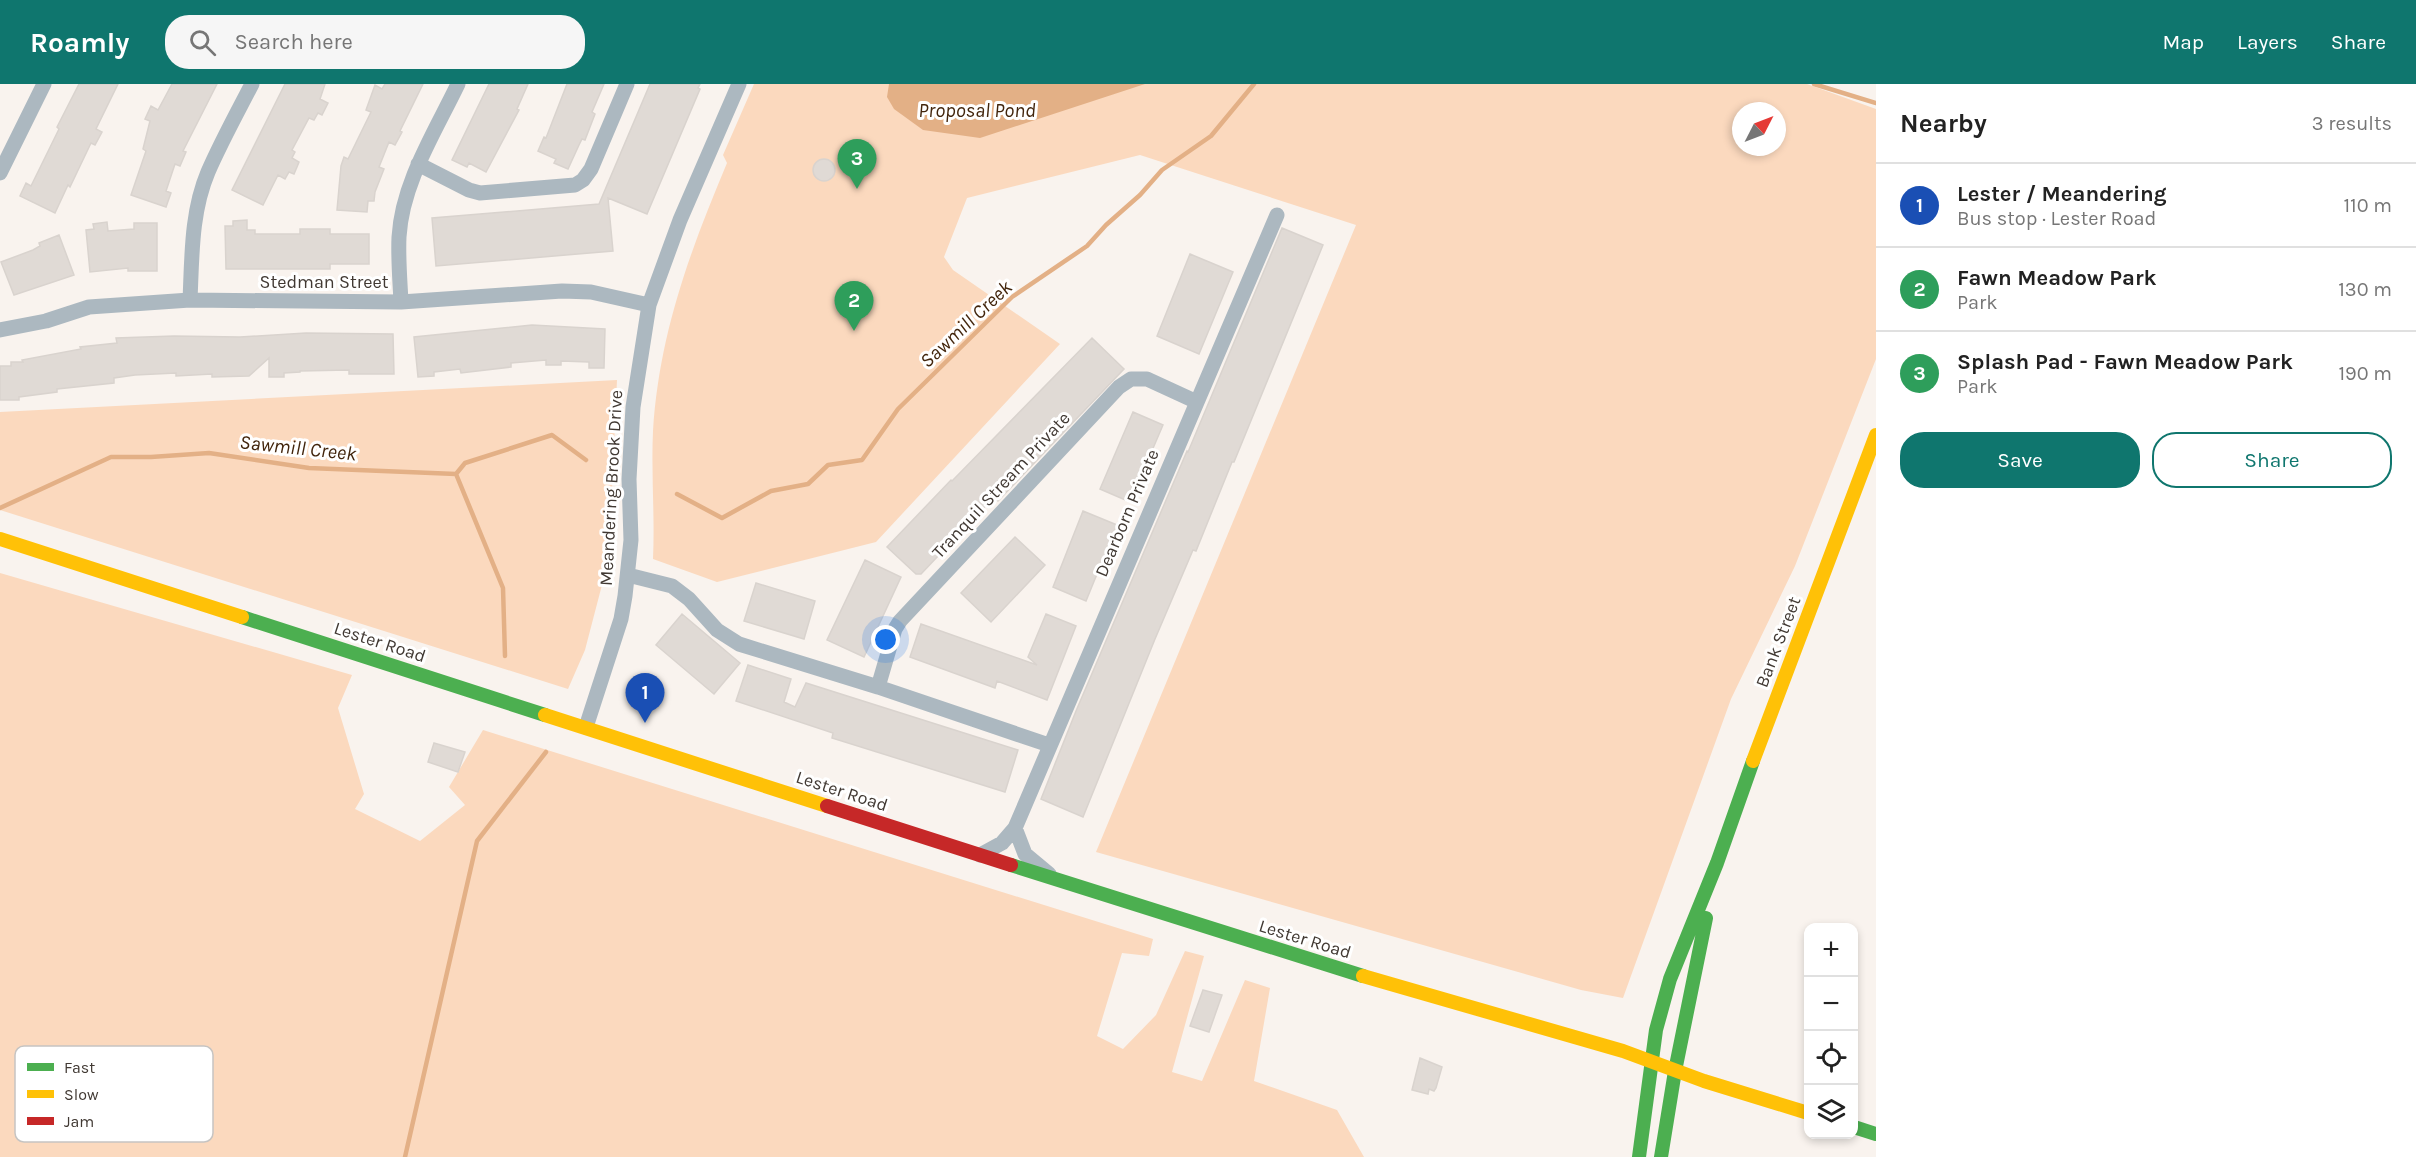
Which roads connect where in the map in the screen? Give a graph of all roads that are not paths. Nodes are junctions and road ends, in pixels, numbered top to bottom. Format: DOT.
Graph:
graph roads {
  1 [pos="44,84"];
  2 [pos="252,84"];
  3 [pos="458,84"];
  4 [pos="627,84"];
  5 [pos="739,84"];
  6 [pos="418,164"];
  7 [pos="0,173"];
  8 [pos="1277,215"];
  9 [pos="190,300"];
  10 [pos="401,302"];
  11 [pos="649,304"];
  12 [pos="0,330"];
  13 [pos="1197,402"];
  14 [pos="1876,435"];
  15 [pos="0,539"];
  16 [pos="628,575"];
  17 [pos="878,687"];
  18 [pos="586,727"];
  19 [pos="1049,745"];
  20 [pos="1015,828"];
  21 [pos="980,855"];
  22 [pos="1717,863"];
  23 [pos="1056,880"];
  24 [pos="1650,1061"];
  25 [pos="1675,1071"];
  26 [pos="1804,1111"];
  27 [pos="1858,1128"];
  28 [pos="1876,1134"];
  29 [pos="1639,1157"];
  30 [pos="1661,1157"];
  1 -- 7 [label="street"];
  2 -- 9 [label="street"];
  3 -- 6 [label="street"];
  4 -- 6 [label="street"];
  5 -- 11 [label="street, Meandering Brook Drive"];
  6 -- 10 [label="street"];
  8 -- 13 [label="street, Dearborn Private"];
  9 -- 10 [label="street, Stedman Street"];
  9 -- 12 [label="street, Stedman Street"];
  10 -- 11 [label="street, Stedman Street"];
  11 -- 16 [label="street, Meandering Brook Drive"];
  13 -- 17 [label="street, Tranquil Stream Private"];
  13 -- 19 [label="street, Dearborn Private"];
  14 -- 22 [label="main road, Bank Street"];
  15 -- 18 [label="main road, Lester Road"];
  16 -- 17 [label="street"];
  16 -- 18 [label="street, Meandering Brook Drive"];
  17 -- 19 [label="street"];
  18 -- 21 [label="main road, Lester Road"];
  19 -- 20 [label="street, Dearborn Private"];
  20 -- 21 [label="street, Dearborn Private"];
  20 -- 23 [label="street"];
  21 -- 23 [label="main road, Lester Road"];
  22 -- 24 [label="main road, Bank Street"];
  22 -- 25 [label="main road, Bank Street"];
  23 -- 24 [label="main road, Lester Road"];
  24 -- 25 [label="main road, Lester Road"];
  24 -- 29 [label="main road, Bank Street"];
  25 -- 26 [label="main road, Lester Road"];
  25 -- 30 [label="main road, Bank Street"];
  27 -- 28 [label="main road"];
}
